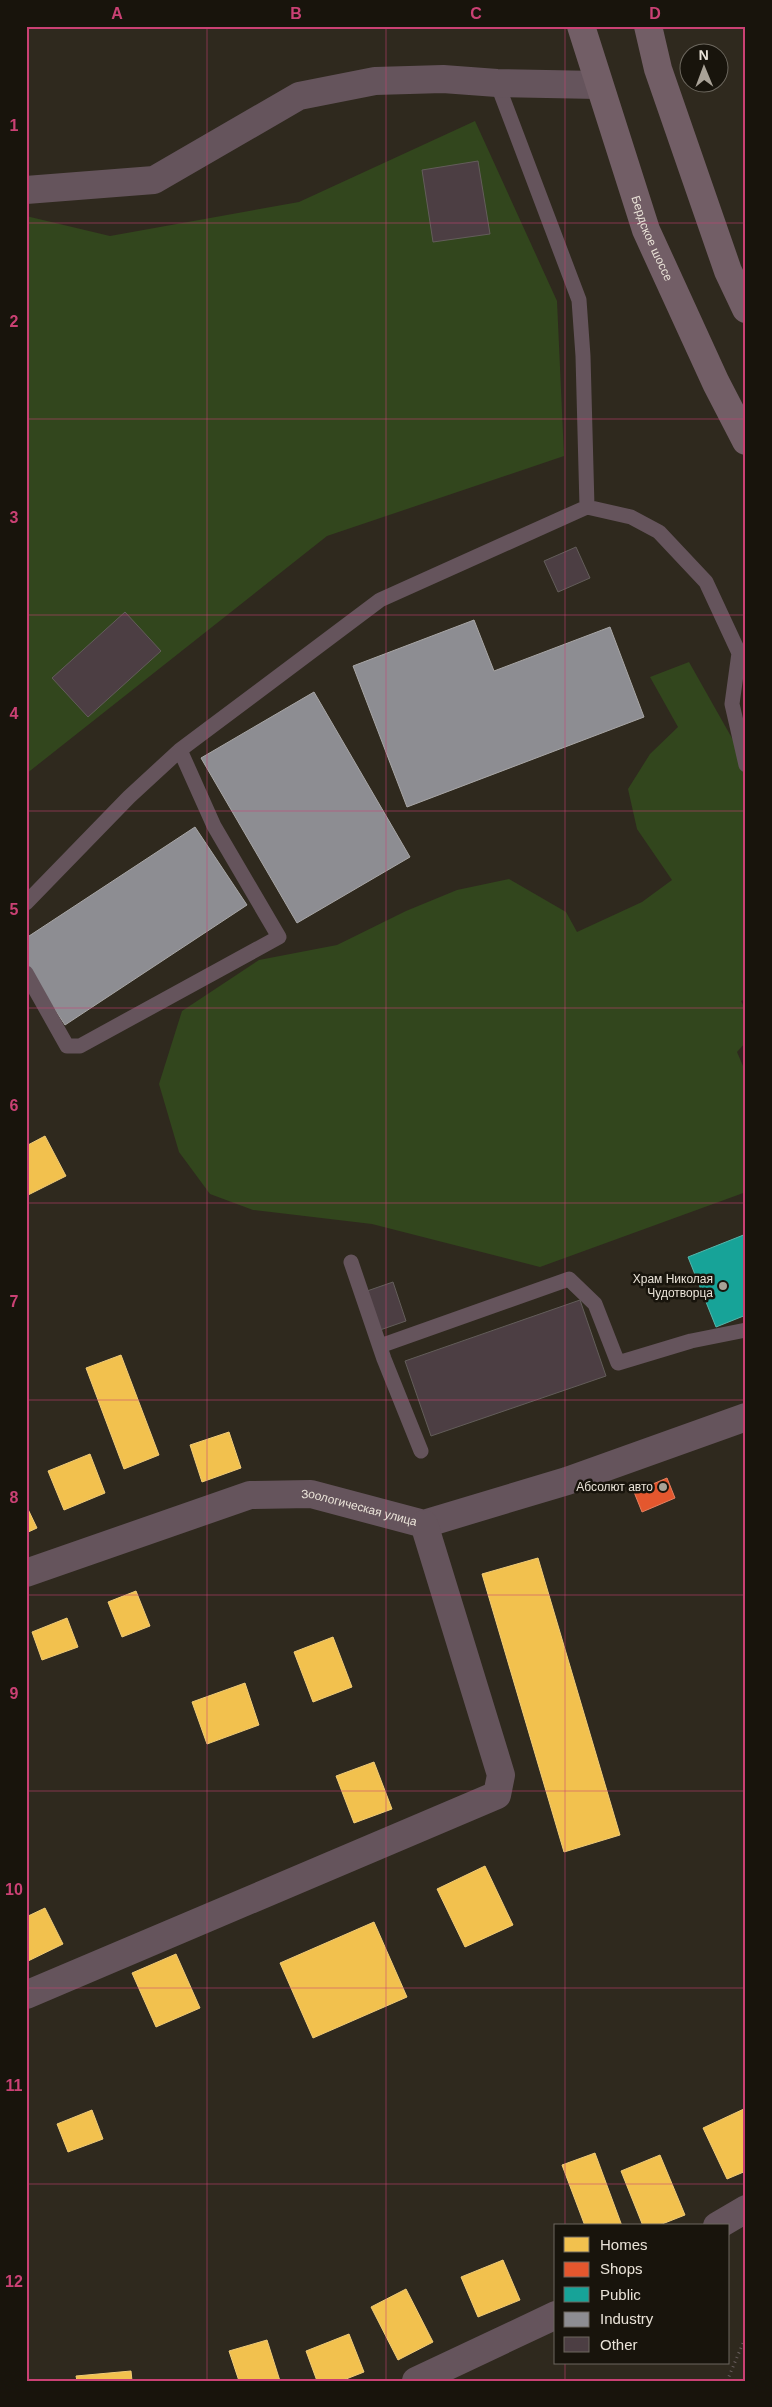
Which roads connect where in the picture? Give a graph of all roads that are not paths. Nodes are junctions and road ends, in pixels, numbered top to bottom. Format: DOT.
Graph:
graph roads {
  1 [pos="581,26"];
  2 [pos="648,26"];
  3 [pos="497,83"];
  4 [pos="598,85"];
  5 [pos="26,190"];
  6 [pos="746,309"];
  7 [pos="746,441"];
  8 [pos="586,507"];
  9 [pos="180,750"];
  10 [pos="746,765"];
  11 [pos="26,903"];
  12 [pos="26,973"];
  13 [pos="351,1262"];
  14 [pos="746,1330"];
  15 [pos="380,1346"];
  16 [pos="746,1417"];
  17 [pos="421,1452"];
  18 [pos="424,1524"];
  19 [pos="26,1573"];
  20 [pos="26,1995"];
  21 [pos="746,2209"];
  22 [pos="720,2224"];
  23 [pos="554,2316"];
  24 [pos="416,2381"];
  1 -- 4 [label="highway, Бердское шоссе"];
  2 -- 6 [label="highway"];
  3 -- 4 [label="street"];
  3 -- 5 [label="street"];
  3 -- 8 [label="lane"];
  4 -- 7 [label="highway, Бердское шоссе"];
  8 -- 9 [label="lane"];
  8 -- 10 [label="lane"];
  9 -- 11 [label="lane"];
  9 -- 12 [label="lane"];
  13 -- 15 [label="lane"];
  14 -- 15 [label="lane"];
  15 -- 17 [label="lane"];
  16 -- 18 [label="street, Зоологическая улица"];
  18 -- 19 [label="street, Зоологическая улица"];
  18 -- 20 [label="street"];
  21 -- 22 [label="street"];
  23 -- 24 [label="street"];
}
